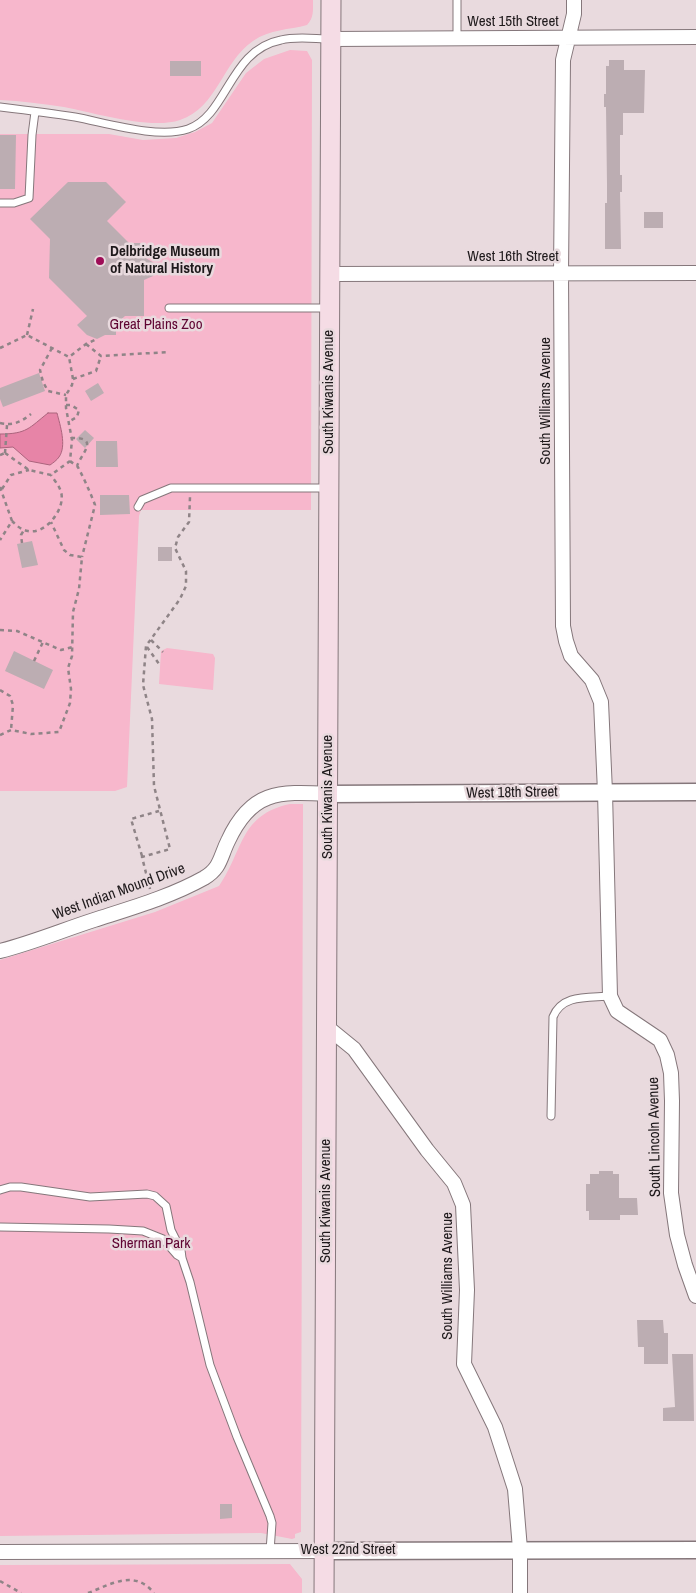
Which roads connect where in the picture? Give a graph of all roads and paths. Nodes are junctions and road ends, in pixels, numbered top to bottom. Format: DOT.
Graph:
graph roads {
  1 [pos="331,0"];
  2 [pos="457,0"];
  3 [pos="574,0"];
  4 [pos="696,37"];
  5 [pos="457,38"];
  6 [pos="569,38"];
  7 [pos="331,39"];
  8 [pos="0,107"];
  9 [pos="35,112"];
  10 [pos="0,203"];
  11 [pos="561,273"];
  12 [pos="696,273"];
  13 [pos="330,274"];
  14 [pos="169,308"];
  15 [pos="330,308"];
  16 [pos="33,310"];
  17 [pos="27,335"];
  18 [pos="97,339"];
  19 [pos="86,344"];
  20 [pos="0,348"];
  21 [pos="52,348"];
  22 [pos="169,352"];
  23 [pos="101,356"];
  24 [pos="69,357"];
  25 [pos="73,379"];
  26 [pos="66,395"];
  27 [pos="66,405"];
  28 [pos="31,414"];
  29 [pos="68,422"];
  30 [pos="0,423"];
  31 [pos="7,425"];
  32 [pos="71,438"];
  33 [pos="5,453"];
  34 [pos="0,455"];
  35 [pos="70,461"];
  36 [pos="77,466"];
  37 [pos="29,470"];
  38 [pos="51,475"];
  39 [pos="1,488"];
  40 [pos="190,488"];
  41 [pos="329,488"];
  42 [pos="138,507"];
  43 [pos="12,521"];
  44 [pos="51,522"];
  45 [pos="24,530"];
  46 [pos="0,540"];
  47 [pos="22,543"];
  48 [pos="82,557"];
  49 [pos="0,630"];
  50 [pos="151,640"];
  51 [pos="43,642"];
  52 [pos="146,646"];
  53 [pos="73,647"];
  54 [pos="163,652"];
  55 [pos="34,661"];
  56 [pos="159,664"];
  57 [pos="0,690"];
  58 [pos="11,730"];
  59 [pos="0,734"];
  60 [pos="606,792"];
  61 [pos="696,792"];
  62 [pos="328,794"];
  63 [pos="159,811"];
  64 [pos="142,857"];
  65 [pos="149,884"];
  66 [pos="0,951"];
  67 [pos="610,996"];
  68 [pos="327,1027"];
  69 [pos="551,1116"];
  70 [pos="0,1190"];
  71 [pos="0,1227"];
  72 [pos="182,1258"];
  73 [pos="696,1296"];
  74 [pos="520,1549"];
  75 [pos="324,1550"];
  76 [pos="696,1550"];
  77 [pos="270,1551"];
  78 [pos="0,1552"];
  79 [pos="0,1581"];
  80 [pos="21,1593"];
  81 [pos="88,1593"];
  82 [pos="154,1593"];
  83 [pos="324,1593"];
  84 [pos="520,1593"];
  1 -- 7 [label="main road, South Kiwanis Avenue"];
  2 -- 5 [label="lane"];
  3 -- 6 [label="street, South Williams Avenue"];
  4 -- 6 [label="street, West 15th Street"];
  5 -- 6 [label="street, West 15th Street"];
  5 -- 7 [label="street, West 15th Street"];
  6 -- 11 [label="street, South Williams Avenue"];
  7 -- 9 [label="lane"];
  7 -- 13 [label="main road, South Kiwanis Avenue"];
  8 -- 9 [label="lane"];
  9 -- 10 [label="lane"];
  11 -- 12 [label="street, West 16th Street"];
  11 -- 13 [label="street, West 16th Street"];
  11 -- 60 [label="street, South Williams Avenue"];
  13 -- 15 [label="main road, South Kiwanis Avenue"];
  14 -- 15 [label="lane"];
  15 -- 41 [label="main road, South Kiwanis Avenue"];
  16 -- 17 [label="path"];
  17 -- 20 [label="path"];
  17 -- 21 [label="path"];
  18 -- 19 [label="path"];
  19 -- 23 [label="path"];
  19 -- 24 [label="path"];
  21 -- 24 [label="path"];
  21 -- 26 [label="path"];
  22 -- 23 [label="path"];
  23 -- 25 [label="path"];
  24 -- 25 [label="path"];
  25 -- 26 [label="path"];
  26 -- 27 [label="path"];
  27 -- 29 [label="path"];
  27 -- 29 [label="path"];
  28 -- 31 [label="path"];
  29 -- 32 [label="path"];
  30 -- 31 [label="path"];
  31 -- 33 [label="path"];
  32 -- 35 [label="path"];
  32 -- 36 [label="path"];
  33 -- 34 [label="path"];
  33 -- 37 [label="path"];
  35 -- 36 [label="path"];
  35 -- 38 [label="path"];
  36 -- 48 [label="path"];
  37 -- 38 [label="path"];
  37 -- 39 [label="path"];
  38 -- 44 [label="path"];
  39 -- 43 [label="path"];
  40 -- 41 [label="lane"];
  40 -- 42 [label="lane"];
  40 -- 50 [label="path"];
  41 -- 62 [label="main road, South Kiwanis Avenue"];
  43 -- 45 [label="path"];
  43 -- 46 [label="path"];
  44 -- 45 [label="path"];
  44 -- 48 [label="path"];
  45 -- 47 [label="path"];
  48 -- 53 [label="path"];
  49 -- 51 [label="path"];
  50 -- 52 [label="path"];
  50 -- 54 [label="path"];
  51 -- 53 [label="path"];
  51 -- 55 [label="path"];
  52 -- 56 [label="path"];
  52 -- 63 [label="path"];
  53 -- 58 [label="path"];
  57 -- 58 [label="path"];
  58 -- 59 [label="path"];
  60 -- 61 [label="street, West 18th Street"];
  60 -- 62 [label="street, West 18th Street"];
  60 -- 67 [label="street"];
  62 -- 66 [label="street, West Indian Mound Drive"];
  62 -- 68 [label="main road, South Kiwanis Avenue"];
  63 -- 64 [label="path"];
  63 -- 64 [label="path"];
  64 -- 65 [label="path"];
  67 -- 69 [label="lane"];
  67 -- 73 [label="street, South Lincoln Avenue"];
  68 -- 74 [label="street, South Williams Avenue"];
  68 -- 75 [label="main road, South Kiwanis Avenue"];
  70 -- 72 [label="lane"];
  71 -- 72 [label="lane"];
  72 -- 77 [label="lane"];
  74 -- 75 [label="street, West 22nd Street"];
  74 -- 76 [label="street, West 22nd Street"];
  74 -- 84 [label="street, South Williams Avenue"];
  75 -- 77 [label="street, West 22nd Street"];
  75 -- 83 [label="main road, South Kiwanis Avenue"];
  77 -- 78 [label="street, West 22nd Street"];
  79 -- 80 [label="path"];
  81 -- 82 [label="path"];
}
